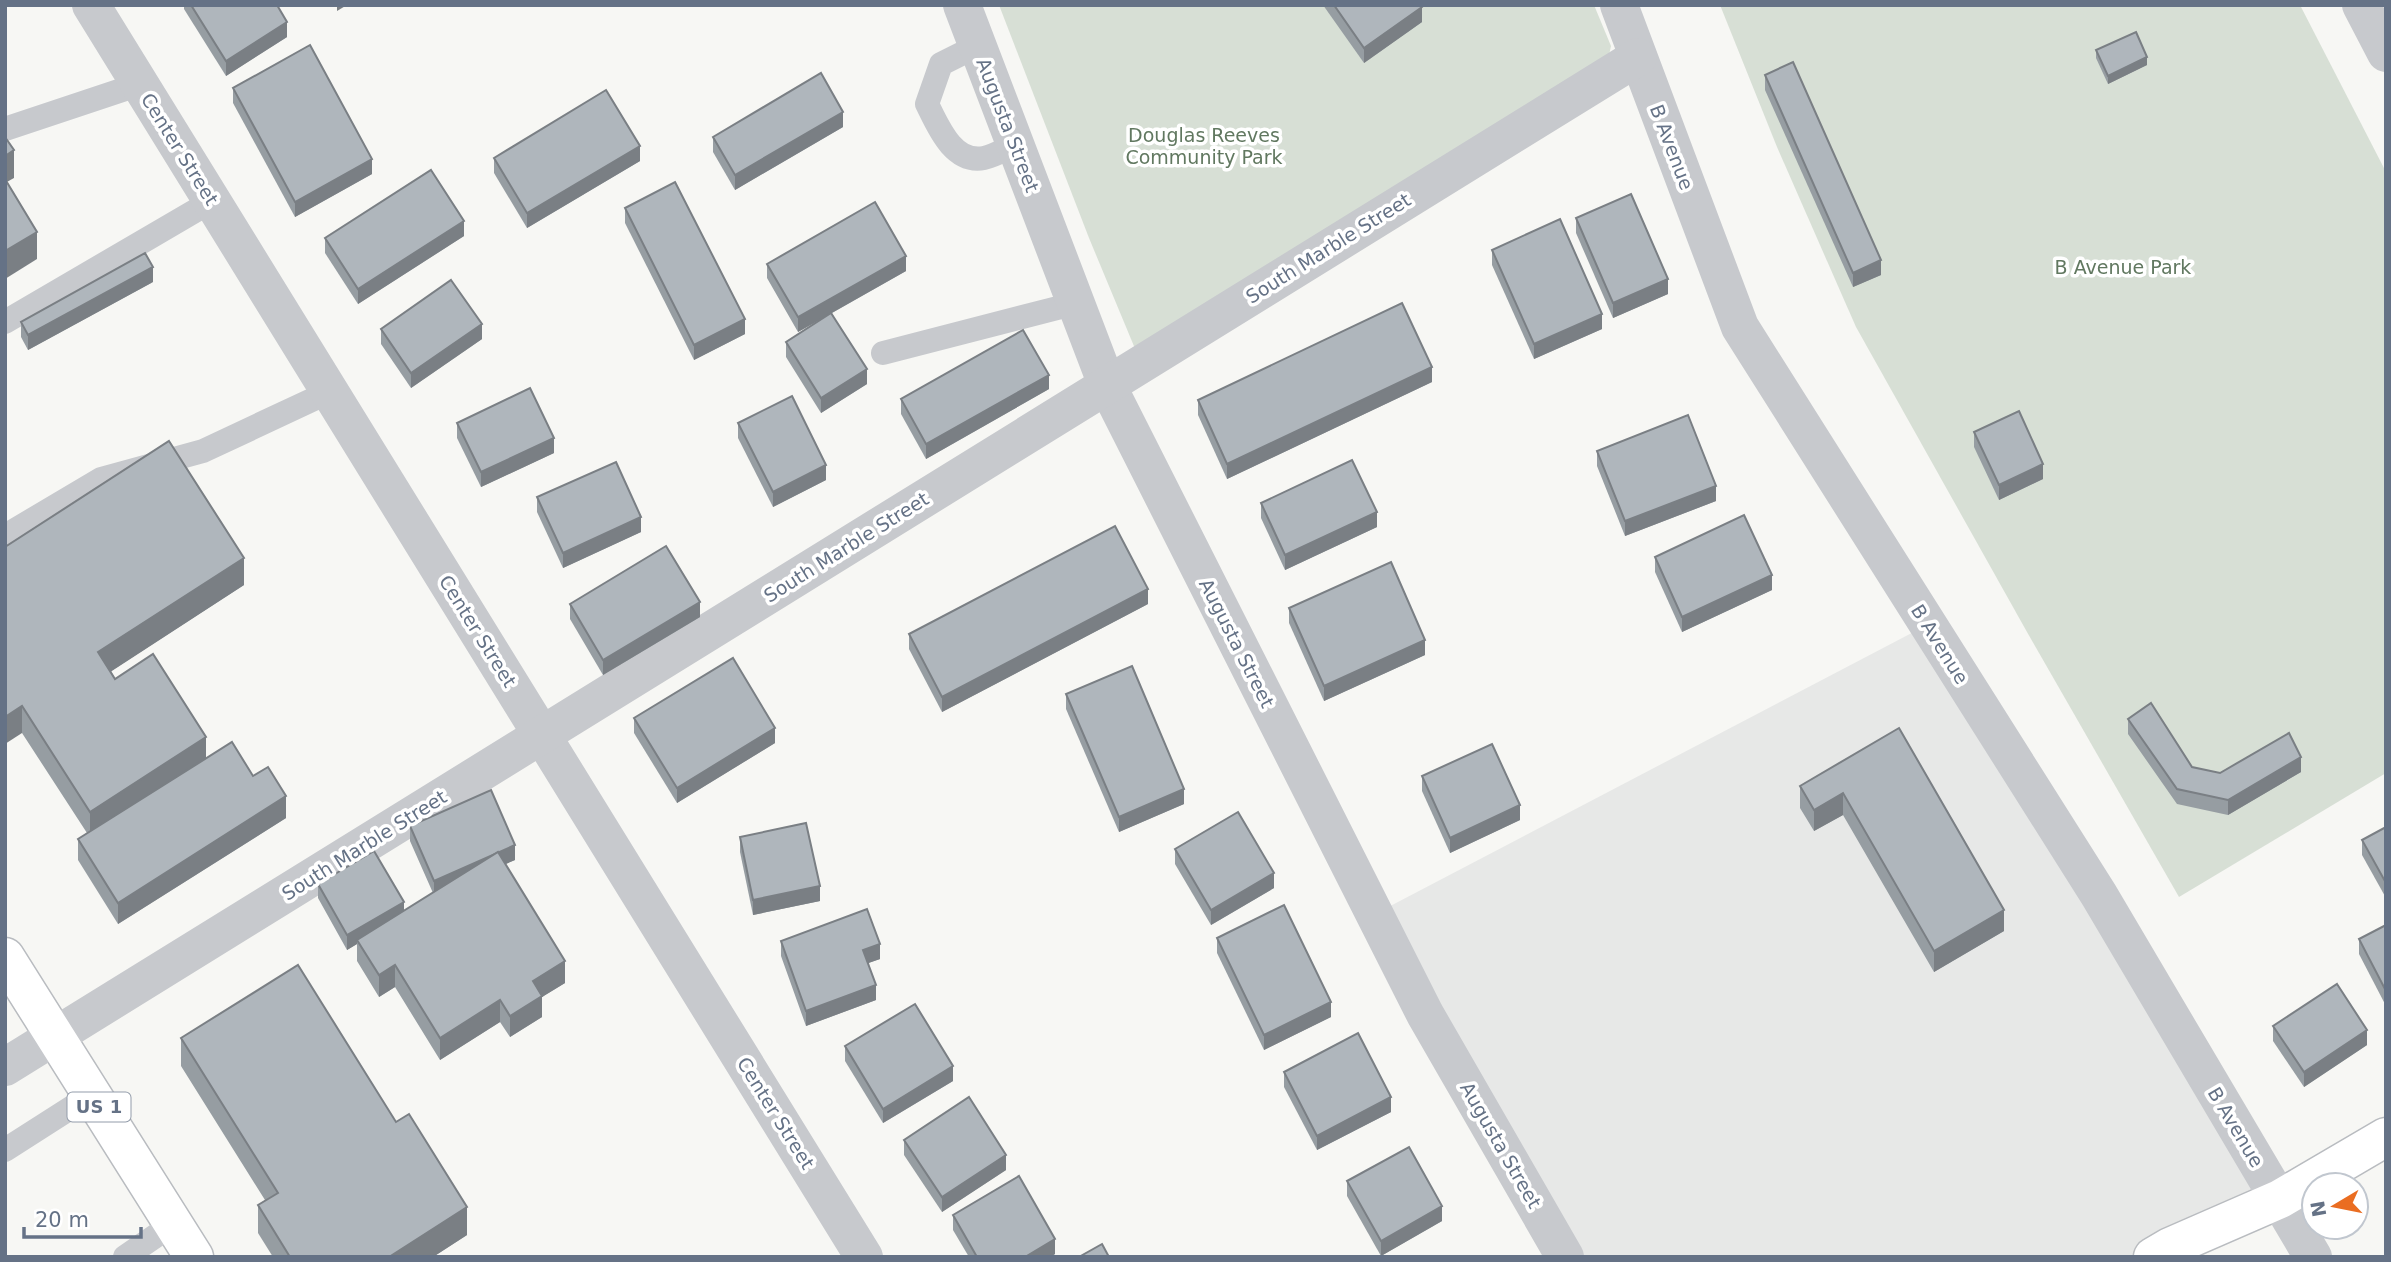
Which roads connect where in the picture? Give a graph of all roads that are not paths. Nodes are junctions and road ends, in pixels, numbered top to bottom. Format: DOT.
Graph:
graph roads {
  1 [pos="91,5"];
  2 [pos="962,5"];
  3 [pos="1619,5"];
  4 [pos="2361,5"];
  5 [pos="978,46"];
  6 [pos="2386,53"];
  7 [pos="1638,57"];
  8 [pos="140,84"];
  9 [pos="5,129"];
  10 [pos="1016,145"];
  11 [pos="212,201"];
  12 [pos="1077,303"];
  13 [pos="5,322"];
  14 [pos="883,353"];
  15 [pos="1107,385"];
  16 [pos="329,392"];
  17 [pos="5,536"];
  18 [pos="542,735"];
  19 [pos="5,957"];
  20 [pos="55,1037"];
  21 [pos="5,1067"];
  22 [pos="91,1095"];
  23 [pos="2386,1137"];
  24 [pos="5,1150"];
  25 [pos="2280,1199"];
  26 [pos="173,1224"];
  27 [pos="125,1257"];
  28 [pos="194,1257"];
  29 [pos="864,1257"];
  30 [pos="1565,1257"];
  31 [pos="2153,1257"];
  32 [pos="2313,1257"];
  1 -- 8 [label="street, Center Street"];
  2 -- 5 [label="street, Augusta Street"];
  3 -- 7 [label="street, B Avenue"];
  4 -- 6 [label="street"];
  5 -- 10 [label="street, Augusta Street"];
  5 -- 10 [label="lane"];
  7 -- 15 [label="street, South Marble Street"];
  7 -- 25 [label="street, B Avenue"];
  8 -- 9 [label="lane"];
  8 -- 11 [label="street, Center Street"];
  10 -- 12 [label="street, Augusta Street"];
  11 -- 13 [label="lane"];
  11 -- 16 [label="street, Center Street"];
  12 -- 14 [label="lane"];
  12 -- 15 [label="street, Augusta Street"];
  15 -- 18 [label="street, South Marble Street"];
  15 -- 30 [label="street, Augusta Street"];
  16 -- 17 [label="lane"];
  16 -- 18 [label="street, Center Street"];
  18 -- 20 [label="street, South Marble Street"];
  18 -- 29 [label="street, Center Street"];
  19 -- 20 [label="main road, US 1"];
  20 -- 21 [label="street, South Marble Street"];
  20 -- 22 [label="main road, US 1"];
  22 -- 24 [label="lane"];
  22 -- 26 [label="main road, US 1"];
  23 -- 25 [label="main road"];
  25 -- 31 [label="main road"];
  25 -- 32 [label="street, B Avenue"];
  26 -- 27 [label="lane"];
  26 -- 28 [label="main road, US 1"];
}
